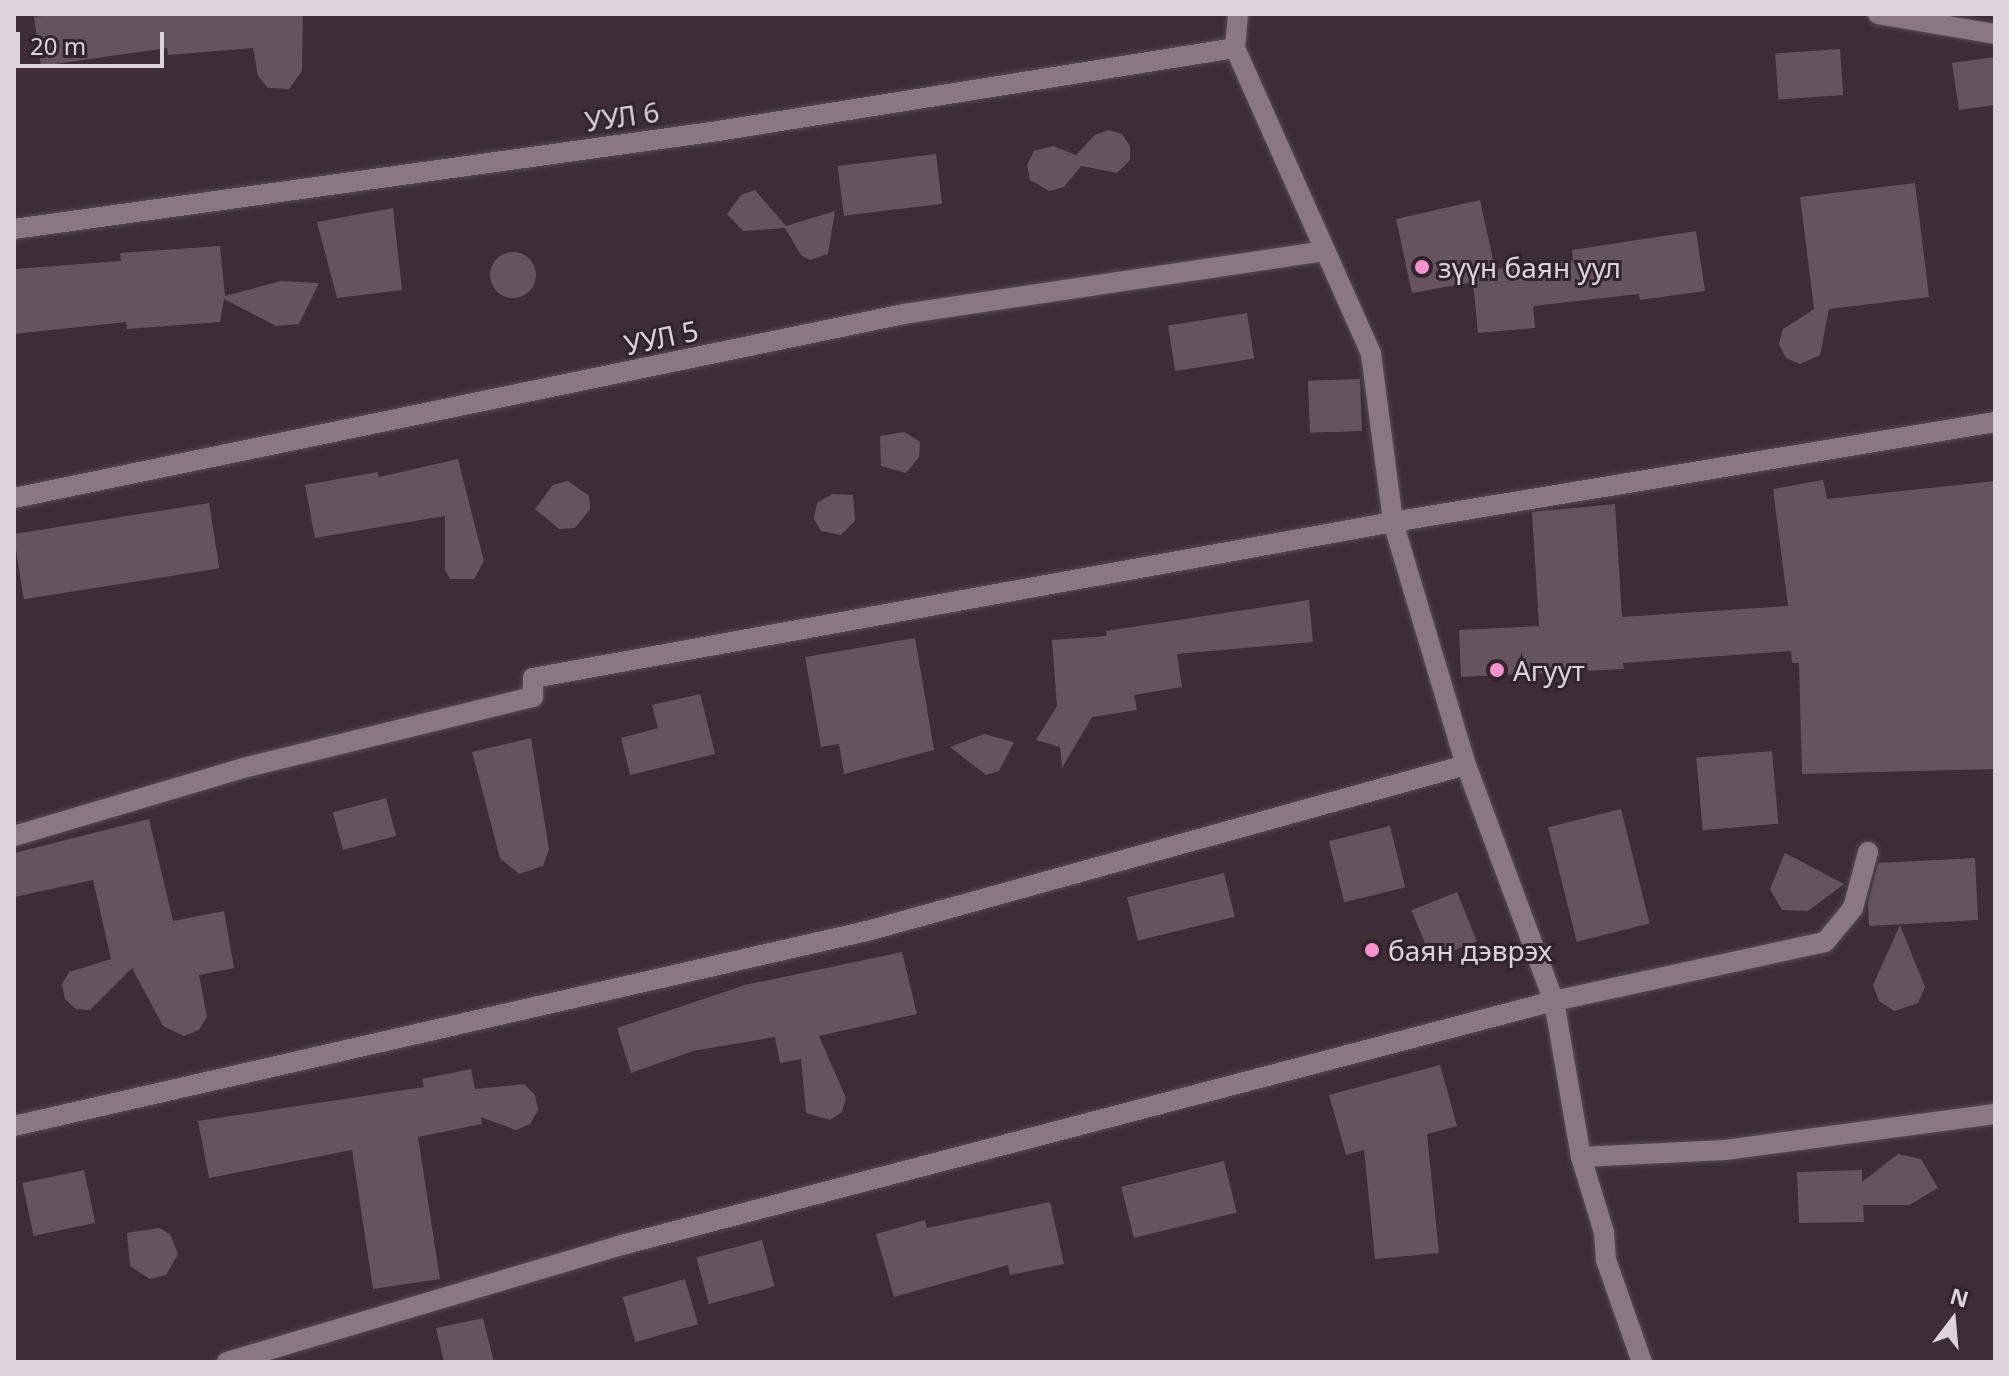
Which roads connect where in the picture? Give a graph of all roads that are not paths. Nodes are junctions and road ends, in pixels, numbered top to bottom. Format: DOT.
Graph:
graph roads {
  1 [pos="1238,14"];
  2 [pos="1878,14"];
  3 [pos="1995,34"];
  4 [pos="1235,48"];
  5 [pos="14,229"];
  6 [pos="1324,251"];
  7 [pos="1995,422"];
  8 [pos="14,498"];
  9 [pos="1393,522"];
  10 [pos="1466,765"];
  11 [pos="14,836"];
  12 [pos="1868,852"];
  13 [pos="1554,1001"];
  14 [pos="1995,1114"];
  15 [pos="14,1126"];
  16 [pos="1581,1157"];
  17 [pos="227,1362"];
  18 [pos="1642,1362"];
  1 -- 4 [label="street"];
  2 -- 3 [label="street"];
  4 -- 5 [label="street, УУЛ 6"];
  4 -- 6 [label="street"];
  6 -- 8 [label="street, УУЛ 5"];
  6 -- 9 [label="street"];
  7 -- 9 [label="street"];
  9 -- 10 [label="street"];
  9 -- 11 [label="street"];
  10 -- 13 [label="street"];
  10 -- 15 [label="street"];
  12 -- 13 [label="street"];
  13 -- 16 [label="street"];
  13 -- 17 [label="street"];
  14 -- 16 [label="street"];
  16 -- 18 [label="street"];
}
